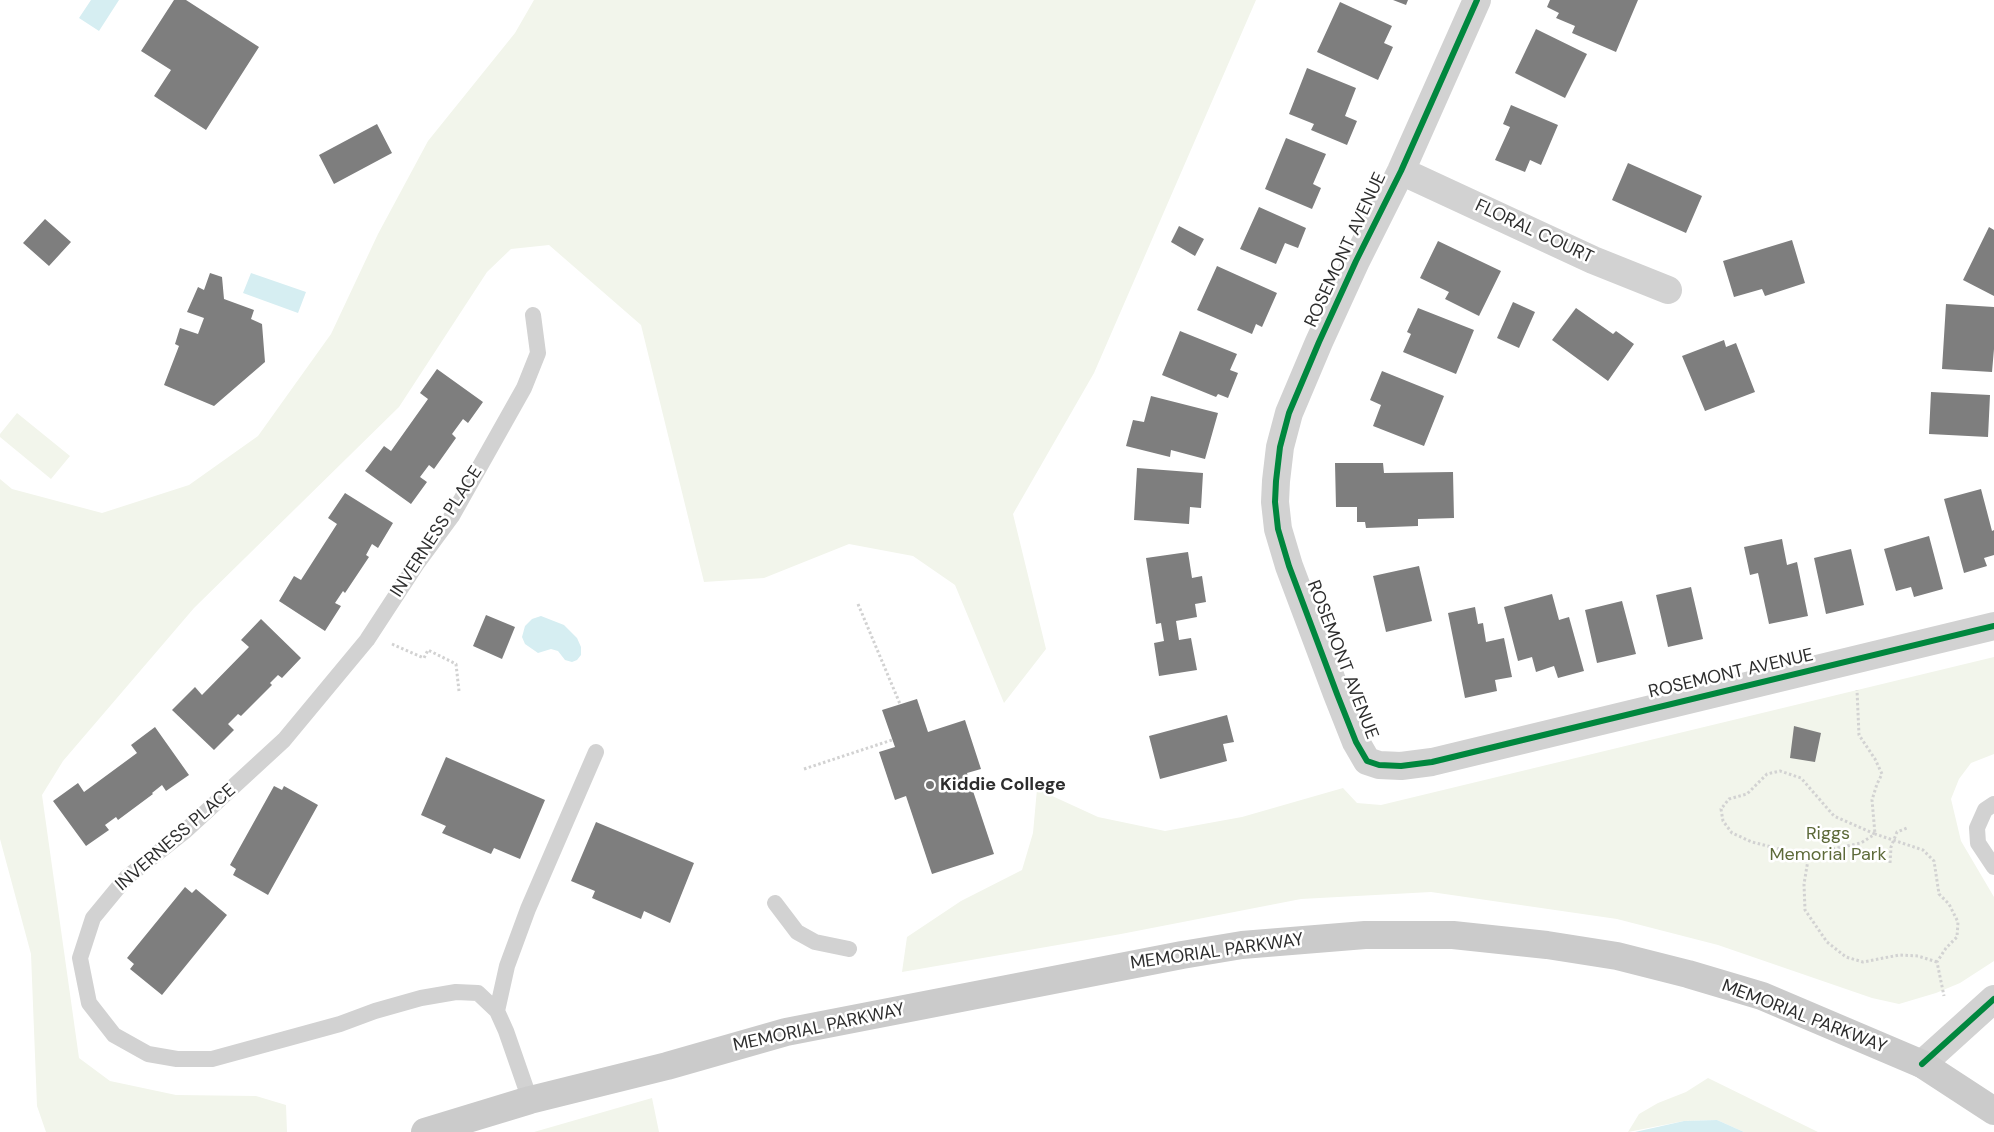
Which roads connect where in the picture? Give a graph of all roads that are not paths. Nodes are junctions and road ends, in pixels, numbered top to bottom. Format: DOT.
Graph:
graph roads {
  1 [pos="1477,0"];
  2 [pos="1401,171"];
  3 [pos="1668,290"];
  4 [pos="533,315"];
  5 [pos="1994,626"];
  6 [pos="596,752"];
  7 [pos="1994,804"];
  8 [pos="1994,867"];
  9 [pos="775,904"];
  10 [pos="848,949"];
  11 [pos="1994,1000"];
  12 [pos="497,1011"];
  13 [pos="1922,1064"];
  14 [pos="530,1100"];
  15 [pos="1994,1111"];
  16 [pos="425,1132"];
  1 -- 2 [label="street, ROSEMONT AVENUE"];
  2 -- 3 [label="street, FLORAL COURT"];
  2 -- 5 [label="street, ROSEMONT AVENUE"];
  4 -- 12 [label="lane, INVERNESS PLACE"];
  6 -- 12 [label="lane"];
  7 -- 8 [label="lane"];
  9 -- 10 [label="lane"];
  11 -- 13 [label="street"];
  12 -- 14 [label="lane, INVERNESS PLACE"];
  13 -- 14 [label="main road, MEMORIAL PARKWAY"];
  13 -- 15 [label="main road, MEMORIAL PARKWAY"];
  14 -- 16 [label="main road, MEMORIAL PARKWAY"];
}
